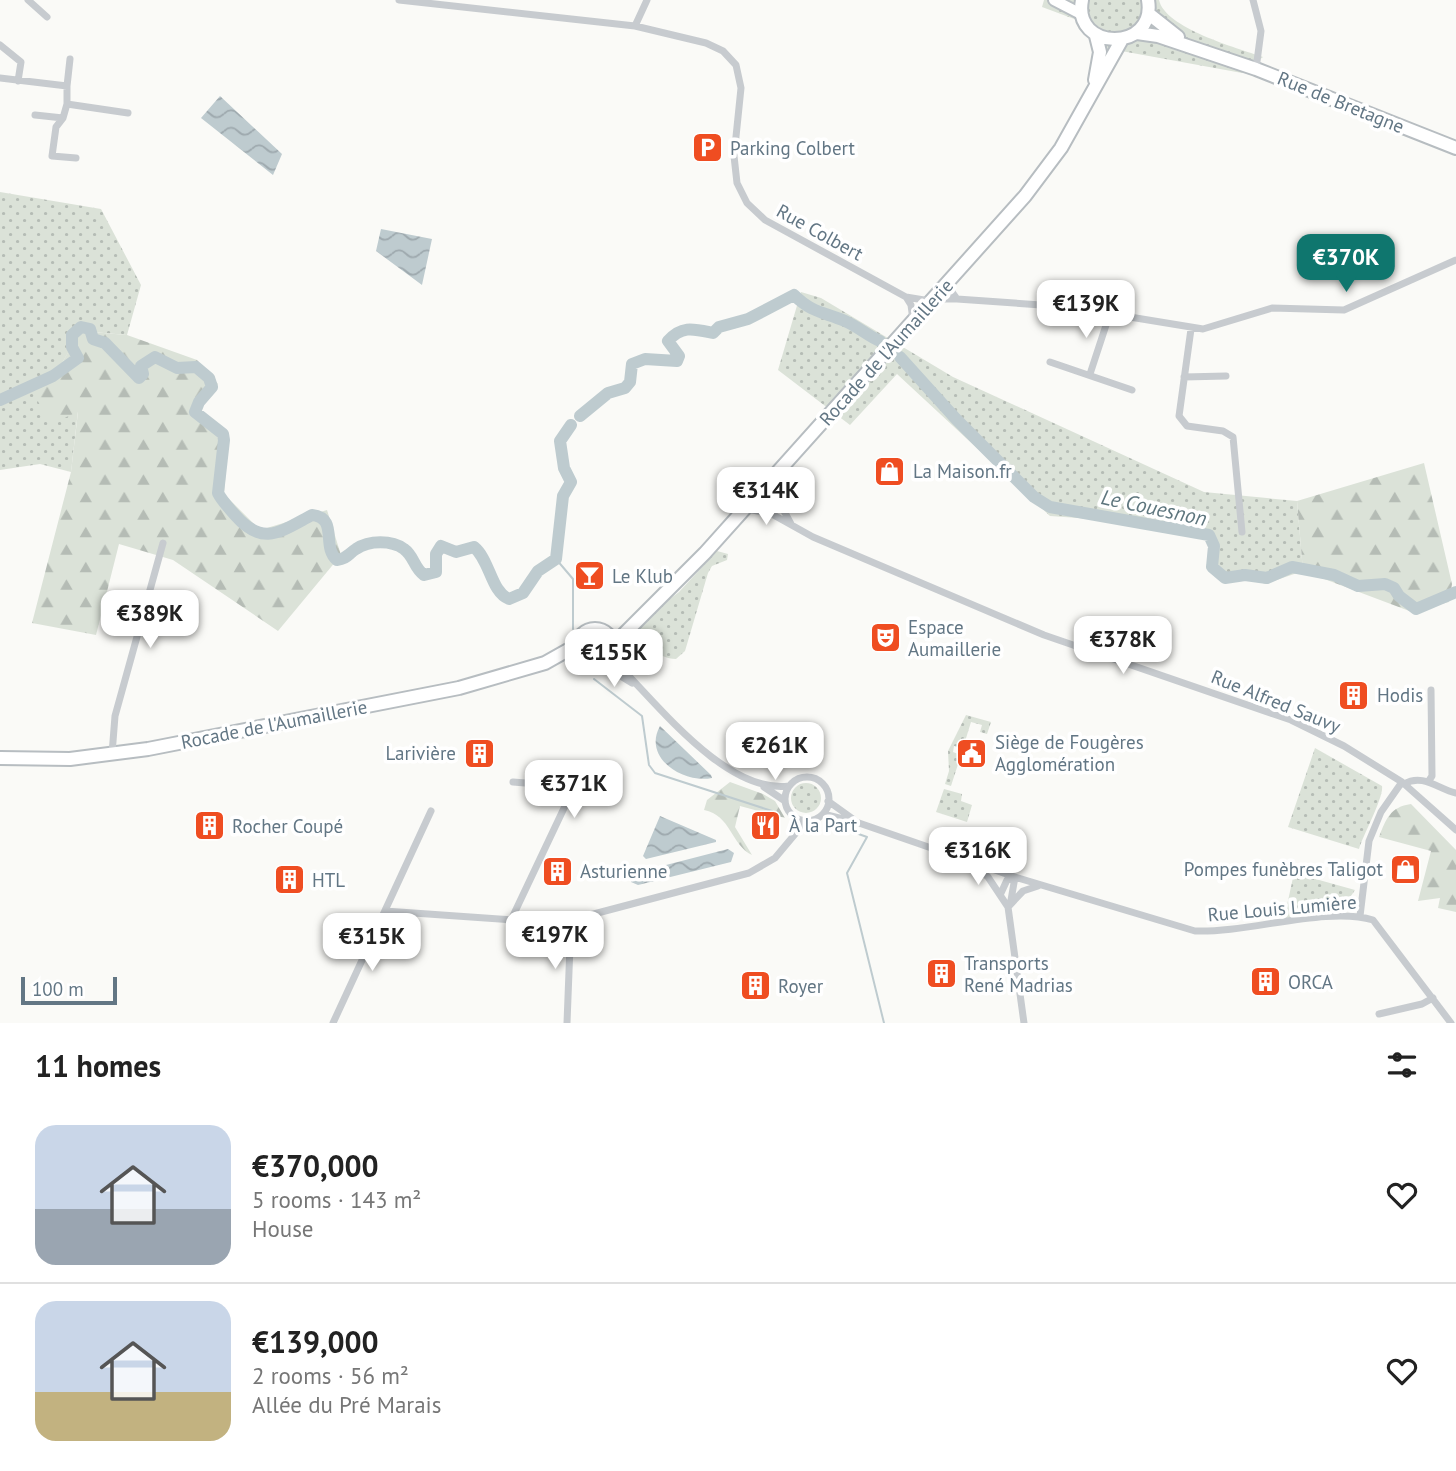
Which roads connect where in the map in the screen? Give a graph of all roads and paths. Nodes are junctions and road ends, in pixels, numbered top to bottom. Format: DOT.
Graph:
graph roads {
  1 [pos="28,0"];
  2 [pos="400,0"];
  3 [pos="647,0"];
  4 [pos="1054,0"];
  5 [pos="1082,0"];
  6 [pos="1148,0"];
  7 [pos="1253,0"];
  8 [pos="1081,14"];
  9 [pos="1149,15"];
  10 [pos="47,17"];
  11 [pos="635,26"];
  12 [pos="1137,33"];
  13 [pos="1096,36"];
  14 [pos="1121,41"];
  15 [pos="0,44"];
  16 [pos="70,59"];
  17 [pos="1226,59"];
  18 [pos="1256,69"];
  19 [pos="0,78"];
  20 [pos="18,81"];
  21 [pos="67,86"];
  22 [pos="1094,88"];
  23 [pos="67,104"];
  24 [pos="128,113"];
  25 [pos="35,115"];
  26 [pos="64,118"];
  27 [pos="1456,148"];
  28 [pos="76,158"];
  29 [pos="1456,260"];
  30 [pos="951,279"];
  31 [pos="906,297"];
  32 [pos="957,299"];
  33 [pos="932,300"];
  34 [pos="1110,313"];
  35 [pos="913,321"];
  36 [pos="1191,329"];
  37 [pos="1050,362"];
  38 [pos="1090,374"];
  39 [pos="1226,376"];
  40 [pos="1184,377"];
  41 [pos="1132,390"];
  42 [pos="774,477"];
  43 [pos="744,509"];
  44 [pos="792,525"];
  45 [pos="1242,533"];
  46 [pos="163,543"];
  47 [pos="657,600"];
  48 [pos="604,631"];
  49 [pos="577,645"];
  50 [pos="613,649"];
  51 [pos="583,660"];
  52 [pos="545,663"];
  53 [pos="601,664"];
  54 [pos="642,689"];
  55 [pos="1431,690"];
  56 [pos="112,755"];
  57 [pos="0,758"];
  58 [pos="513,782"];
  59 [pos="1428,782"];
  60 [pos="757,783"];
  61 [pos="1403,783"];
  62 [pos="789,786"];
  63 [pos="1456,793"];
  64 [pos="828,801"];
  65 [pos="785,802"];
  66 [pos="431,811"];
  67 [pos="823,814"];
  68 [pos="792,815"];
  69 [pos="806,821"];
  70 [pos="859,823"];
  71 [pos="1456,830"];
  72 [pos="790,837"];
  73 [pos="972,864"];
  74 [pos="1014,877"];
  75 [pos="1042,886"];
  76 [pos="1001,893"];
  77 [pos="1008,907"];
  78 [pos="385,911"];
  79 [pos="1360,916"];
  80 [pos="511,920"];
  81 [pos="571,920"];
  82 [pos="1433,998"];
  83 [pos="1379,1014"];
  84 [pos="333,1023"];
  85 [pos="567,1023"];
  86 [pos="1024,1023"];
  87 [pos="1451,1023"];
  1 -- 10 [label="street"];
  2 -- 11 [label="street, Rue Colbert"];
  3 -- 11 [label="street"];
  4 -- 8 [label="main road"];
  5 -- 8 [label="main road"];
  6 -- 9 [label="main road"];
  7 -- 18 [label="street"];
  8 -- 13 [label="main road"];
  9 -- 12 [label="main road"];
  9 -- 17 [label="main road, Rue de Bretagne"];
  11 -- 31 [label="street, Rue Colbert"];
  12 -- 14 [label="main road"];
  12 -- 17 [label="main road, Rue de Bretagne"];
  13 -- 14 [label="main road"];
  13 -- 22 [label="main road, Rocade de l'Aumaillerie"];
  14 -- 22 [label="main road, Rocade de l'Aumaillerie"];
  15 -- 20 [label="street"];
  16 -- 21 [label="street"];
  17 -- 18 [label="main road, Rue de Bretagne"];
  18 -- 27 [label="main road, Rue de Bretagne"];
  19 -- 20 [label="street"];
  20 -- 21 [label="street"];
  21 -- 23 [label="street"];
  22 -- 30 [label="main road, Rocade de l'Aumaillerie"];
  23 -- 24 [label="street"];
  23 -- 26 [label="street"];
  25 -- 26 [label="street"];
  26 -- 28 [label="street"];
  29 -- 36 [label="street"];
  30 -- 32 [label="street"];
  30 -- 33 [label="main road, Rocade de l'Aumaillerie"];
  31 -- 33 [label="street, Rue Colbert"];
  31 -- 35 [label="street"];
  32 -- 33 [label="street, Rue Colbert"];
  32 -- 34 [label="street, Rue Colbert"];
  33 -- 35 [label="main road, Rocade de l'Aumaillerie"];
  34 -- 36 [label="street, Rue Colbert"];
  34 -- 38 [label="street"];
  35 -- 42 [label="main road, Rocade de l'Aumaillerie"];
  36 -- 40 [label="street"];
  37 -- 38 [label="street"];
  38 -- 41 [label="street"];
  39 -- 40 [label="street"];
  40 -- 45 [label="street"];
  42 -- 43 [label="main road, Rocade de l'Aumaillerie"];
  42 -- 44 [label="street"];
  43 -- 44 [label="street, Rue Alfred Sauvy"];
  43 -- 47 [label="main road, Rocade de l'Aumaillerie"];
  44 -- 61 [label="street, Rue Alfred Sauvy"];
  46 -- 56 [label="street"];
  47 -- 48 [label="main road, Rocade de l'Aumaillerie"];
  47 -- 50 [label="main road, Rocade de l'Aumaillerie"];
  48 -- 49 [label="main road"];
  48 -- 50 [label="main road"];
  49 -- 51 [label="main road"];
  49 -- 52 [label="main road, Rocade de l'Aumaillerie"];
  50 -- 53 [label="main road"];
  50 -- 54 [label="street"];
  51 -- 52 [label="main road, Rocade de l'Aumaillerie"];
  51 -- 53 [label="main road"];
  52 -- 56 [label="main road, Rocade de l'Aumaillerie"];
  53 -- 54 [label="street"];
  54 -- 60 [label="street"];
  55 -- 59 [label="street"];
  56 -- 57 [label="main road, Rocade de l'Aumaillerie"];
  58 -- 80 [label="street"];
  59 -- 61 [label="street"];
  59 -- 63 [label="street"];
  60 -- 62 [label="street"];
  60 -- 65 [label="street"];
  61 -- 71 [label="street, Rue Alfred Sauvy"];
  61 -- 79 [label="street"];
  62 -- 64 [label="street"];
  62 -- 65 [label="street"];
  64 -- 67 [label="street"];
  64 -- 70 [label="street, Rue Louis Lumière"];
  65 -- 68 [label="street"];
  66 -- 78 [label="street"];
  67 -- 69 [label="street"];
  67 -- 70 [label="street, Rue Louis Lumière"];
  68 -- 69 [label="street"];
  68 -- 72 [label="street"];
  69 -- 72 [label="street"];
  70 -- 73 [label="street, Rue Louis Lumière"];
  72 -- 81 [label="street"];
  73 -- 74 [label="street, Rue Louis Lumière"];
  73 -- 76 [label="street"];
  74 -- 75 [label="street, Rue Louis Lumière"];
  74 -- 76 [label="street"];
  74 -- 77 [label="street"];
  75 -- 77 [label="street"];
  75 -- 79 [label="street, Rue Louis Lumière"];
  76 -- 77 [label="street"];
  77 -- 86 [label="street"];
  78 -- 80 [label="street"];
  78 -- 84 [label="street"];
  79 -- 82 [label="street, Rue Louis Lumière"];
  80 -- 81 [label="street"];
  81 -- 85 [label="street"];
  82 -- 83 [label="street"];
  82 -- 87 [label="street, Rue Louis Lumière"];
}
